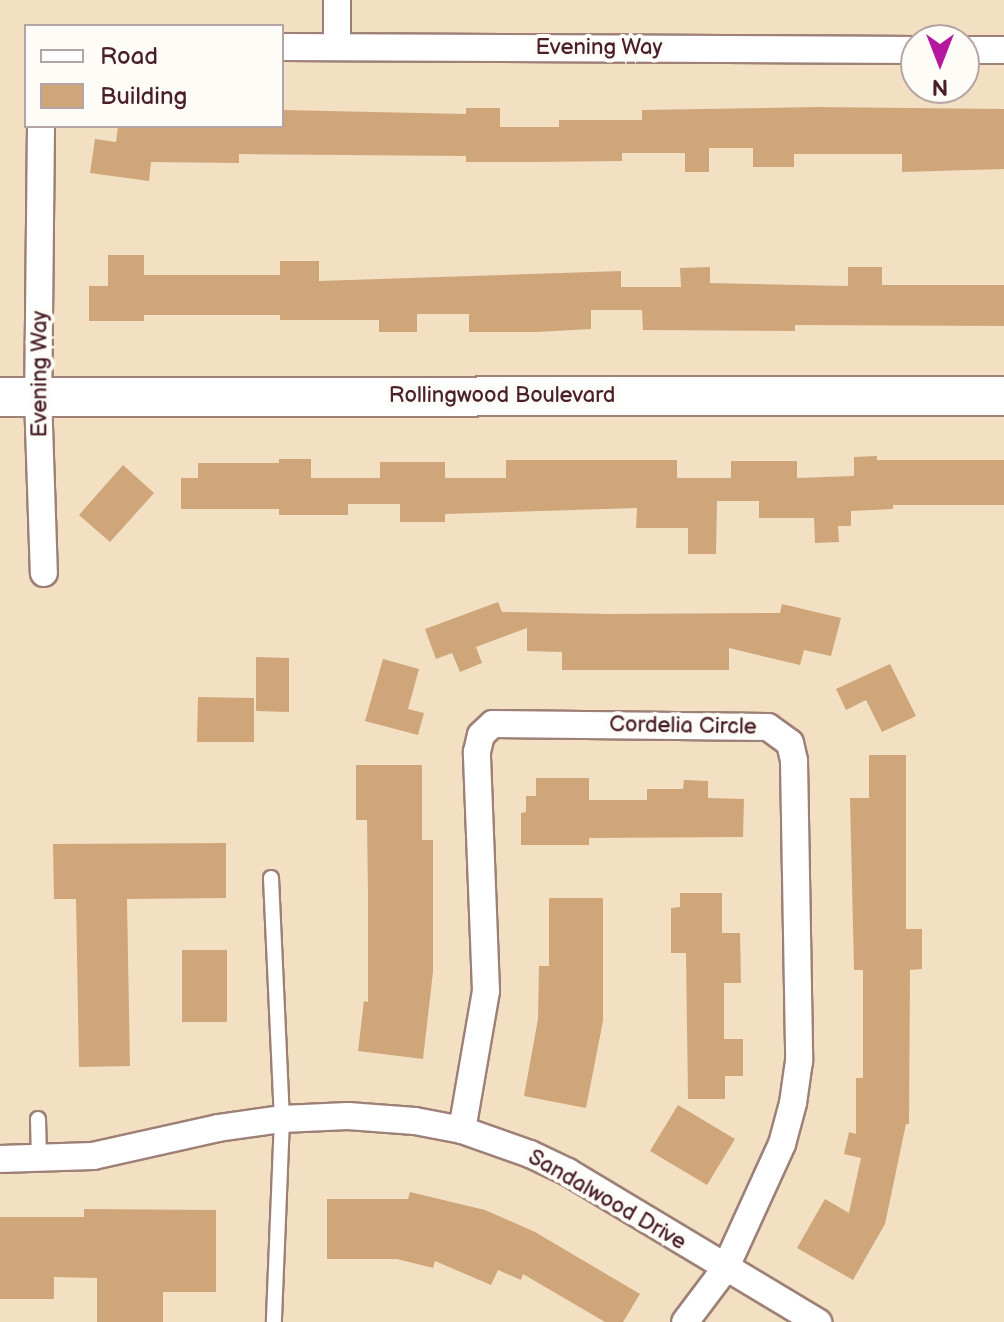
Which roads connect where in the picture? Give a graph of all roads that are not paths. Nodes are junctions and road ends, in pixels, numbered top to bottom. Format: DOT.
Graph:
graph roads {
  1 [pos="337,0"];
  2 [pos="284,47"];
  3 [pos="337,47"];
  4 [pos="900,50"];
  5 [pos="980,50"];
  6 [pos="1004,50"];
  7 [pos="41,128"];
  8 [pos="38,396"];
  9 [pos="1004,396"];
  10 [pos="0,397"];
  11 [pos="44,573"];
  12 [pos="271,878"];
  13 [pos="38,1119"];
  14 [pos="282,1119"];
  15 [pos="462,1130"];
  16 [pos="0,1159"];
  17 [pos="39,1160"];
  18 [pos="725,1269"];
  19 [pos="274,1322"];
  20 [pos="685,1322"];
  21 [pos="818,1322"];
  1 -- 3 [label="street"];
  2 -- 3 [label="street, Evening Way"];
  3 -- 4 [label="street, Evening Way"];
  5 -- 6 [label="street"];
  7 -- 8 [label="street, Evening Way"];
  8 -- 9 [label="street, Rollingwood Boulevard"];
  8 -- 10 [label="street, Rollingwood Boulevard"];
  8 -- 11 [label="street, Evening Way"];
  12 -- 14 [label="lane"];
  13 -- 17 [label="lane"];
  14 -- 15 [label="street, Sandalwood Drive"];
  14 -- 17 [label="street, Sandalwood Drive"];
  14 -- 19 [label="lane"];
  15 -- 18 [label="street, Sandalwood Drive"];
  15 -- 18 [label="street, Cordelia Circle"];
  16 -- 17 [label="street, Sandalwood Drive"];
  18 -- 20 [label="street, Cordelia Circle"];
  18 -- 21 [label="street, Sandalwood Drive"];
}
